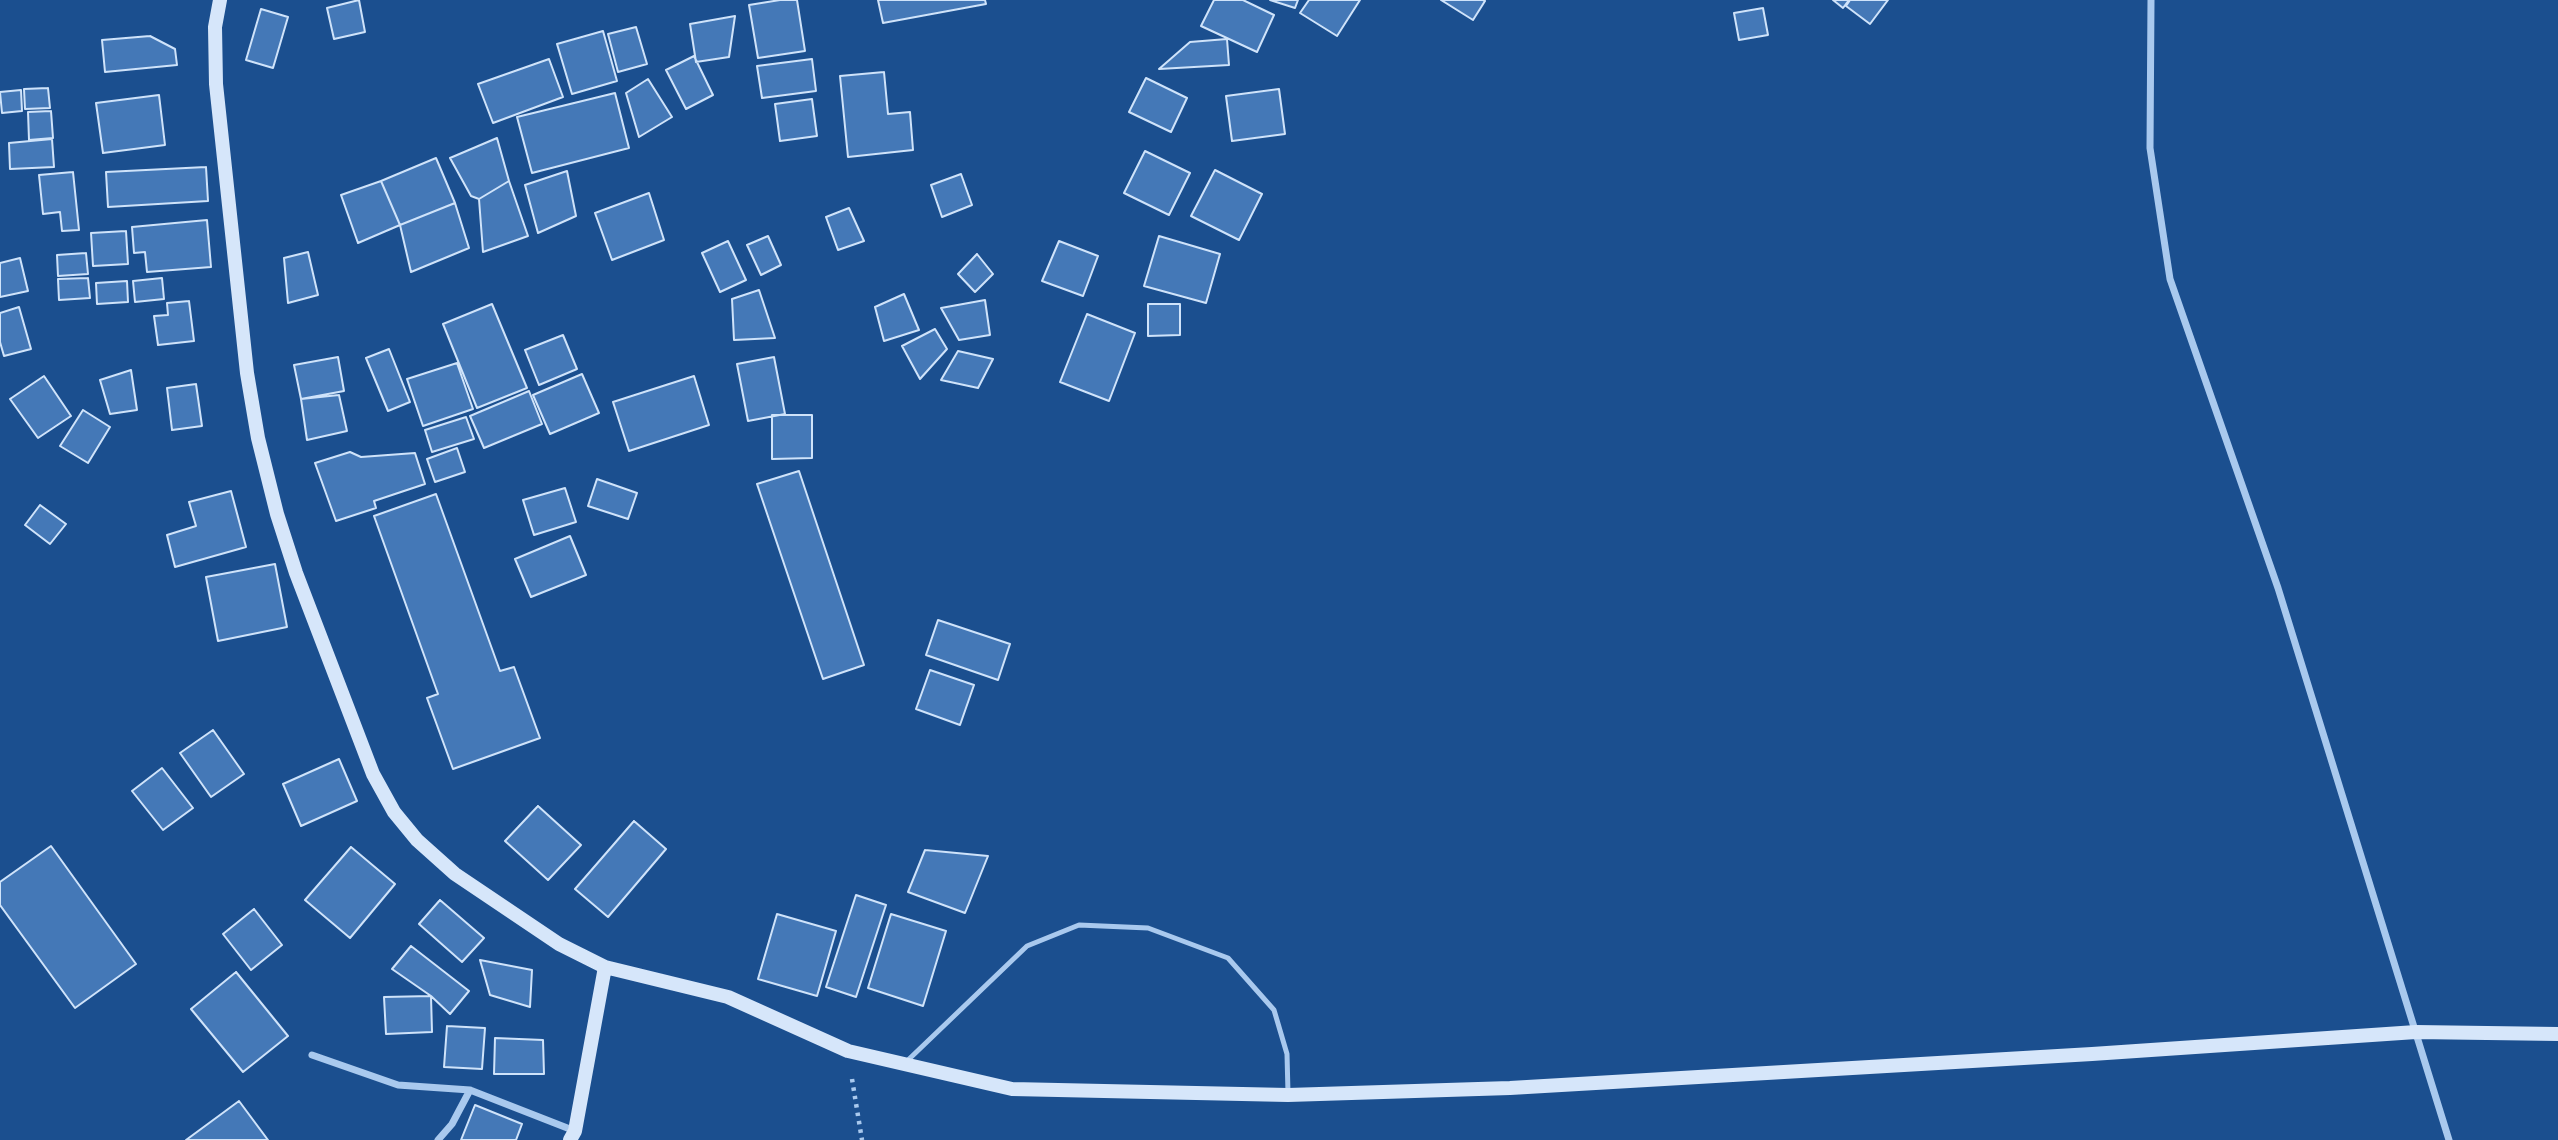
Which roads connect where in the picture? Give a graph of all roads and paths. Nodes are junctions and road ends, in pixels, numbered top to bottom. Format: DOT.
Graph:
graph roads {
  1 [pos="220,0"];
  2 [pos="2151,0"];
  3 [pos="605,967"];
  4 [pos="2416,1032"];
  5 [pos="2558,1034"];
  6 [pos="848,1051"];
  7 [pos="312,1055"];
  8 [pos="904,1065"];
  9 [pos="470,1090"];
  10 [pos="1288,1095"];
  11 [pos="573,1135"];
  12 [pos="438,1140"];
  13 [pos="862,1140"];
  14 [pos="2449,1140"];
  1 -- 3 [label="main road"];
  2 -- 4 [label="street"];
  3 -- 6 [label="main road"];
  3 -- 11 [label="main road"];
  4 -- 5 [label="main road"];
  4 -- 10 [label="main road"];
  4 -- 14 [label="street"];
  6 -- 8 [label="main road"];
  6 -- 13 [label="path"];
  7 -- 9 [label="street"];
  8 -- 10 [label="main road"];
  8 -- 10 [label="lane"];
  9 -- 11 [label="street"];
  9 -- 12 [label="street"];
}
